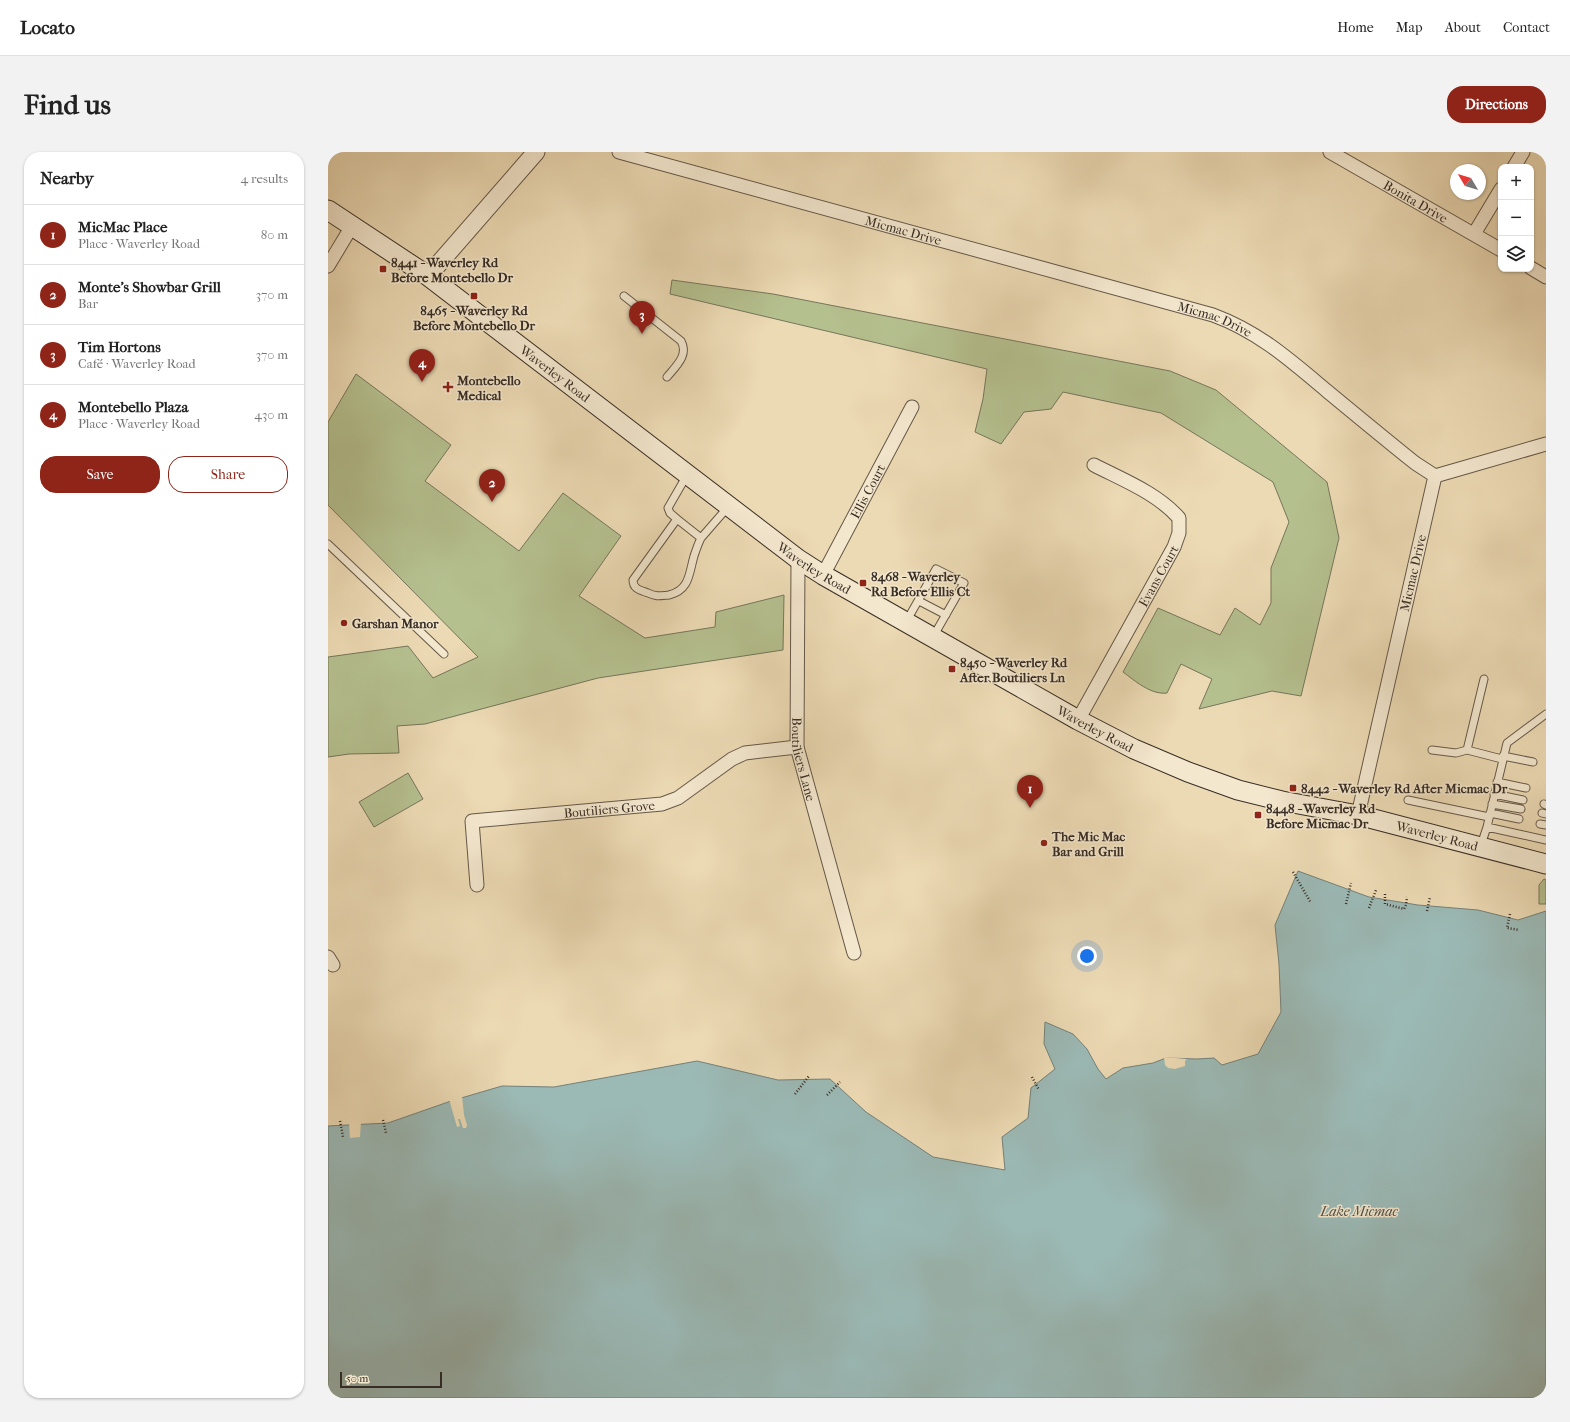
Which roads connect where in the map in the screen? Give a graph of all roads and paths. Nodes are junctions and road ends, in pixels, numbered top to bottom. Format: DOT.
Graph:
graph roads {
  1 [pos="536,152"];
  2 [pos="618,152"];
  3 [pos="1330,152"];
  4 [pos="1523,152"];
  5 [pos="1516,164"];
  6 [pos="1498,194"];
  7 [pos="328,210"];
  8 [pos="352,226"];
  9 [pos="1474,234"];
  10 [pos="1498,248"];
  11 [pos="328,266"];
  12 [pos="1534,270"];
  13 [pos="428,276"];
  14 [pos="1546,277"];
  15 [pos="624,296"];
  16 [pos="667,377"];
  17 [pos="912,407"];
  18 [pos="1546,444"];
  19 [pos="1094,465"];
  20 [pos="688,474"];
  21 [pos="1435,476"];
  22 [pos="729,506"];
  23 [pos="677,519"];
  24 [pos="701,538"];
  25 [pos="328,544"];
  26 [pos="798,559"];
  27 [pos="823,575"];
  28 [pos="919,601"];
  29 [pos="946,616"];
  30 [pos="906,622"];
  31 [pos="933,638"];
  32 [pos="444,654"];
  33 [pos="1484,678"];
  34 [pos="1546,714"];
  35 [pos="1078,720"];
  36 [pos="797,747"];
  37 [pos="1432,750"];
  38 [pos="1467,750"];
  39 [pos="1503,757"];
  40 [pos="1532,762"];
  41 [pos="1497,782"];
  42 [pos="1526,788"];
  43 [pos="1494,794"];
  44 [pos="1408,800"];
  45 [pos="1523,800"];
  46 [pos="1492,804"];
  47 [pos="1521,809"];
  48 [pos="1358,815"];
  49 [pos="1490,815"];
  50 [pos="1519,819"];
  51 [pos="1487,828"];
  52 [pos="1546,840"];
  53 [pos="1480,848"];
  54 [pos="1546,864"];
  55 [pos="1293,872"];
  56 [pos="1351,883"];
  57 [pos="477,885"];
  58 [pos="1376,890"];
  59 [pos="1385,894"];
  60 [pos="1407,897"];
  61 [pos="1430,897"];
  62 [pos="1311,903"];
  63 [pos="1346,904"];
  64 [pos="1369,908"];
  65 [pos="1427,911"];
  66 [pos="1510,914"];
  67 [pos="1519,930"];
  68 [pos="854,953"];
  69 [pos="810,1076"];
  70 [pos="1032,1077"];
  71 [pos="840,1082"];
  72 [pos="1039,1090"];
  73 [pos="795,1094"];
  74 [pos="827,1095"];
  75 [pos="382,1120"];
  76 [pos="340,1121"];
  77 [pos="386,1133"];
  78 [pos="343,1138"];
  1 -- 13 [label="street"];
  2 -- 21 [label="street, Micmac Drive"];
  3 -- 9 [label="street, Bonita Drive"];
  4 -- 5 [label="street"];
  6 -- 9 [label="street"];
  7 -- 8 [label="main road, Waverley Road"];
  8 -- 11 [label="street"];
  8 -- 13 [label="main road, Waverley Road"];
  9 -- 10 [label="street, Bonita Drive"];
  12 -- 14 [label="street"];
  13 -- 20 [label="main road, Waverley Road"];
  15 -- 16 [label="lane"];
  17 -- 27 [label="street, Ellis Court"];
  18 -- 21 [label="street"];
  19 -- 35 [label="street, Evans Court"];
  20 -- 22 [label="main road, Waverley Road"];
  20 -- 23 [label="lane"];
  21 -- 48 [label="street, Micmac Drive"];
  22 -- 24 [label="lane"];
  22 -- 26 [label="main road, Waverley Road"];
  23 -- 24 [label="lane"];
  23 -- 24 [label="lane"];
  25 -- 32 [label="lane"];
  26 -- 27 [label="main road, Waverley Road"];
  26 -- 36 [label="street, Boutiliers Lane"];
  27 -- 30 [label="main road, Waverley Road"];
  28 -- 29 [label="lane"];
  28 -- 29 [label="lane"];
  28 -- 30 [label="lane"];
  29 -- 31 [label="lane"];
  30 -- 31 [label="main road, Waverley Road"];
  31 -- 35 [label="main road, Waverley Road"];
  33 -- 38 [label="lane"];
  34 -- 39 [label="lane"];
  35 -- 48 [label="main road, Waverley Road"];
  36 -- 57 [label="street, Boutiliers Grove"];
  36 -- 68 [label="street, Boutiliers Lane"];
  37 -- 38 [label="lane"];
  38 -- 39 [label="lane"];
  39 -- 40 [label="lane"];
  39 -- 41 [label="lane"];
  41 -- 42 [label="lane"];
  41 -- 43 [label="lane"];
  43 -- 45 [label="lane"];
  43 -- 46 [label="lane"];
  44 -- 49 [label="lane"];
  46 -- 47 [label="lane"];
  46 -- 49 [label="lane"];
  48 -- 53 [label="main road, Waverley Road"];
  49 -- 50 [label="lane"];
  49 -- 51 [label="lane"];
  51 -- 52 [label="lane"];
  51 -- 53 [label="lane"];
  53 -- 54 [label="main road, Waverley Road"];
  55 -- 62 [label="path"];
  56 -- 63 [label="path"];
  58 -- 64 [label="path"];
  59 -- 60 [label="path"];
  61 -- 65 [label="path"];
  66 -- 67 [label="path"];
  69 -- 73 [label="path"];
  70 -- 72 [label="path"];
  71 -- 74 [label="path"];
  75 -- 77 [label="path"];
  76 -- 78 [label="path"];
}
